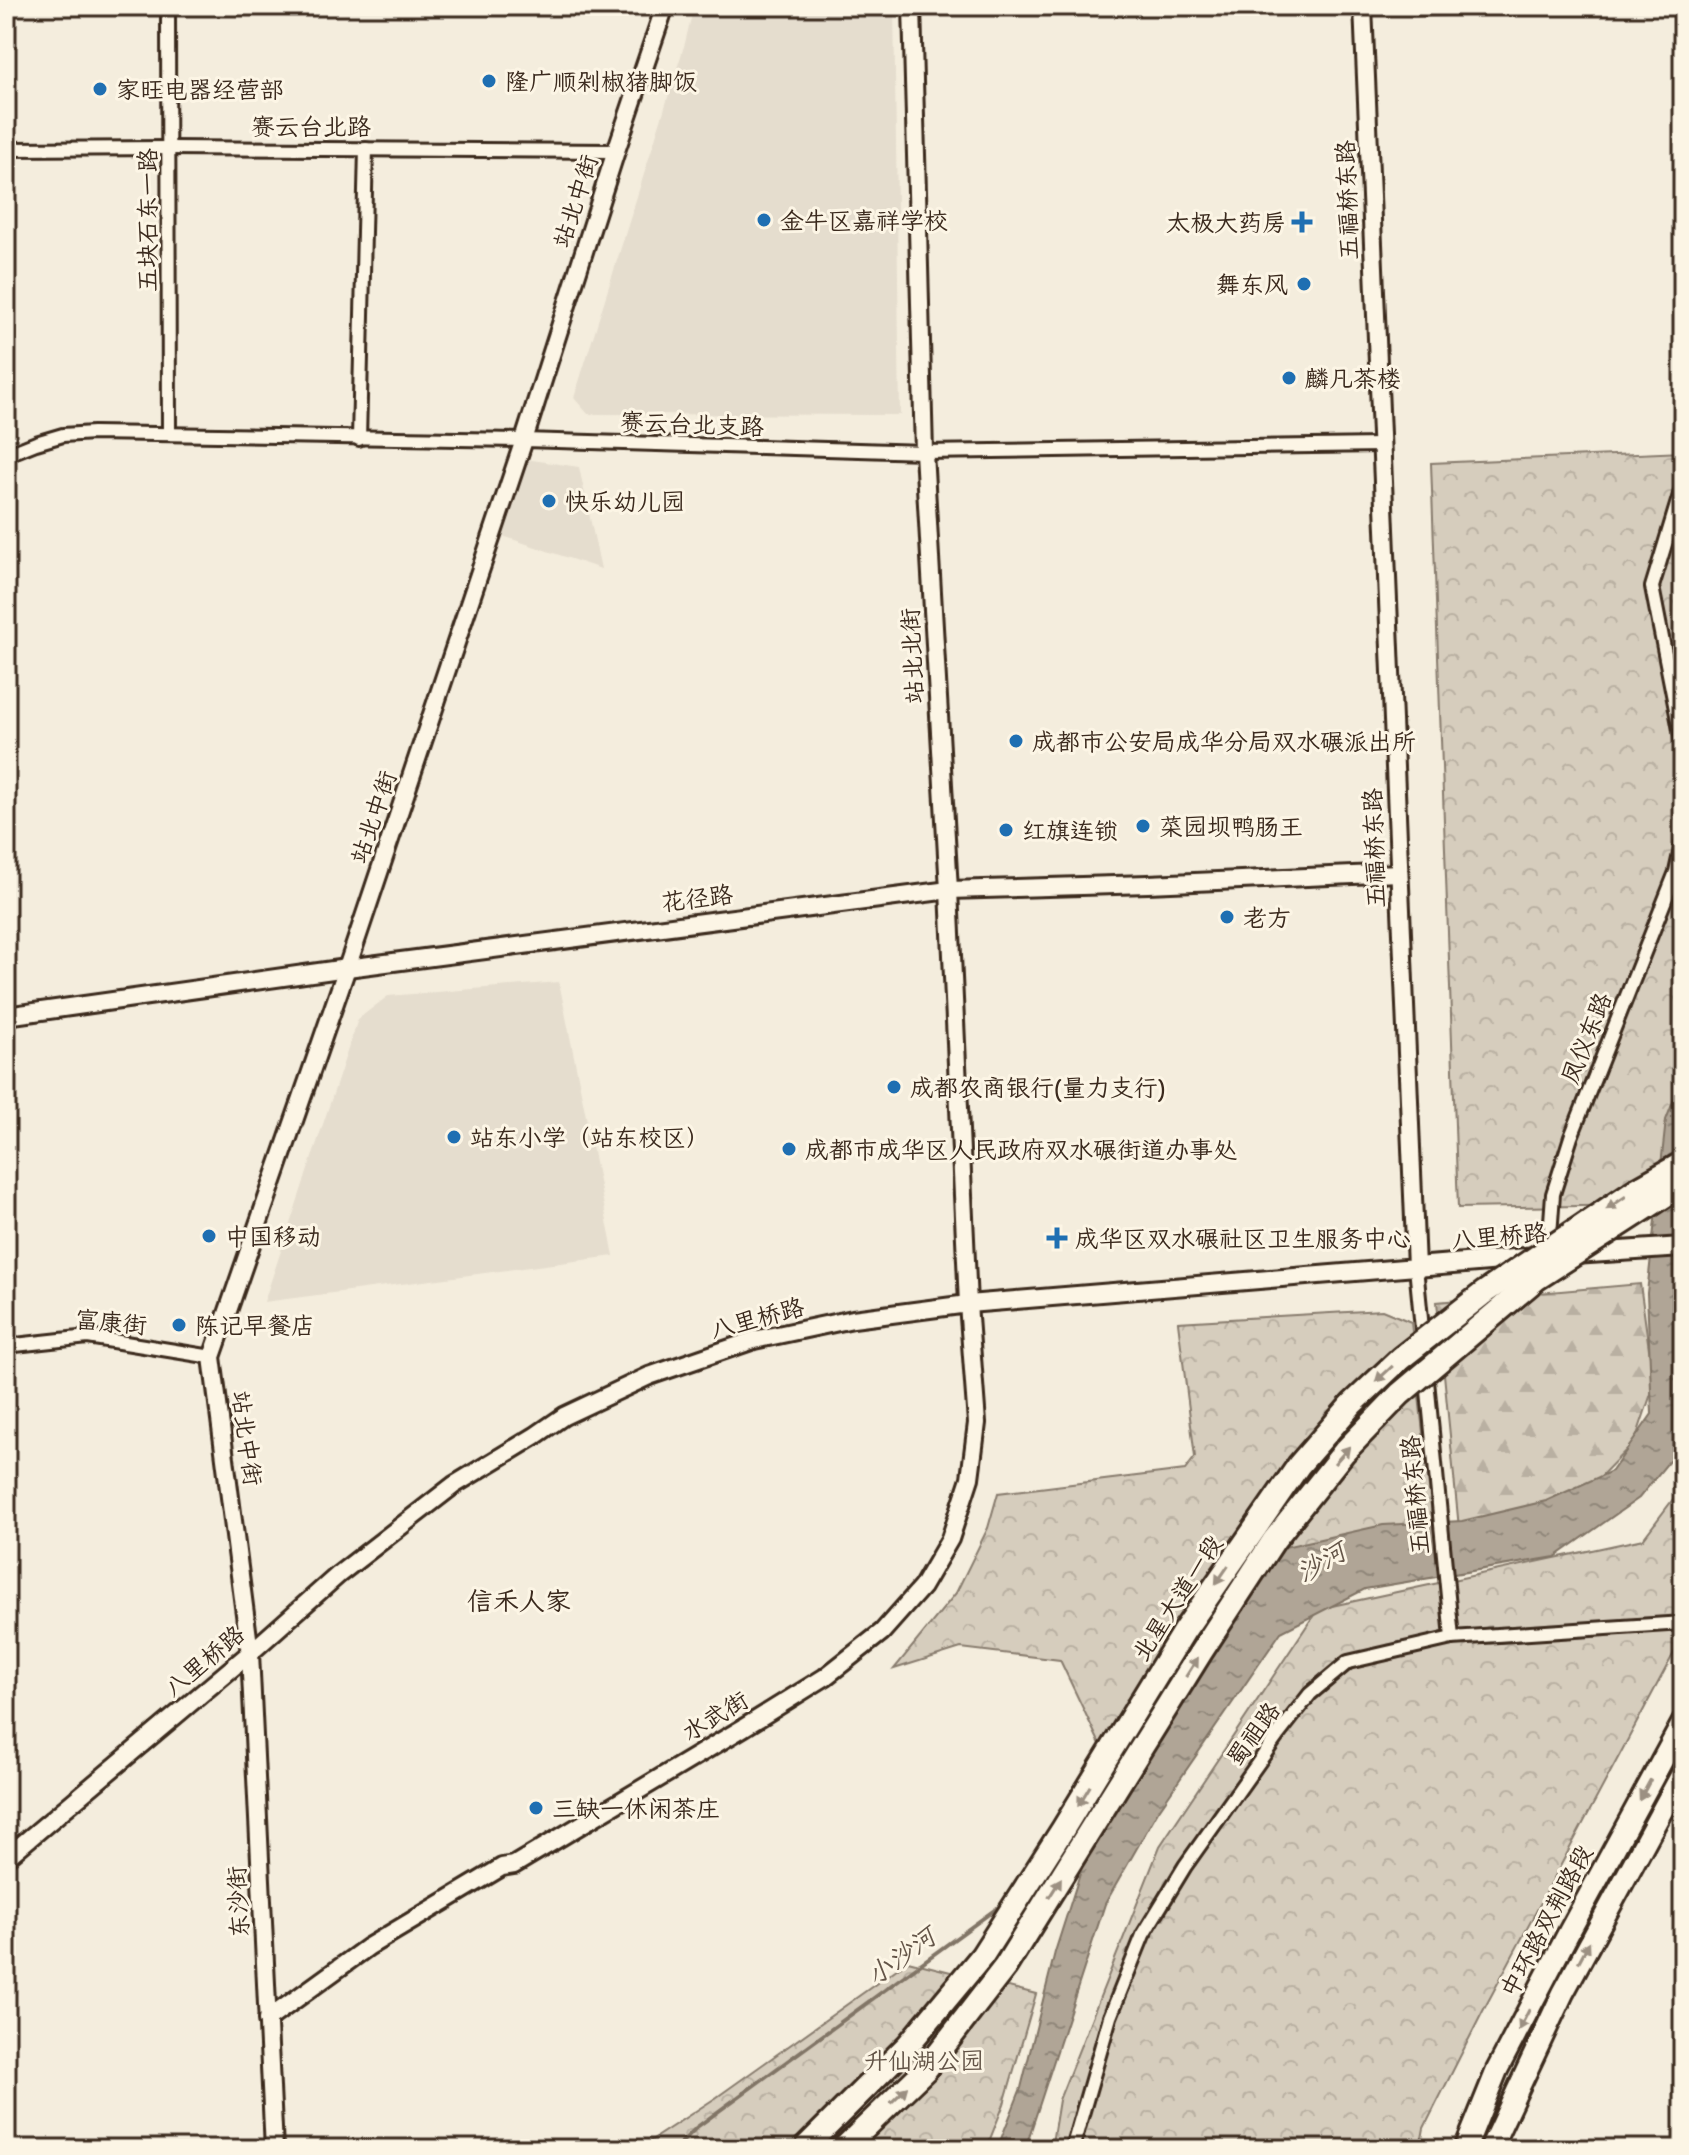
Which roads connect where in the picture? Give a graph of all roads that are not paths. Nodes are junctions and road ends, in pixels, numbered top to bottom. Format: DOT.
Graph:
graph roads {
  1 [pos="168,6"];
  2 [pos="665,6"];
  3 [pos="912,6"];
  4 [pos="1363,6"];
  5 [pos="170,148"];
  6 [pos="6,149"];
  7 [pos="366,149"];
  8 [pos="616,151"];
  9 [pos="169,434"];
  10 [pos="359,439"];
  11 [pos="524,440"];
  12 [pos="1381,445"];
  13 [pos="924,452"];
  14 [pos="6,455"];
  15 [pos="1683,485"];
  16 [pos="1683,745"];
  17 [pos="1683,840"];
  18 [pos="1399,873"];
  19 [pos="949,890"];
  20 [pos="347,968"];
  21 [pos="6,1016"];
  22 [pos="1683,1163"];
  23 [pos="1683,1184"];
  24 [pos="1683,1247"];
  25 [pos="1549,1256"];
  26 [pos="1416,1267"];
  27 [pos="968,1304"];
  28 [pos="6,1346"];
  29 [pos="212,1357"];
  30 [pos="1683,1623"];
  31 [pos="1452,1638"];
  32 [pos="250,1653"];
  33 [pos="1683,1722"];
  34 [pos="1683,1772"];
  35 [pos="6,1858"];
  36 [pos="267,2020"];
  37 [pos="274,2149"];
  38 [pos="804,2149"];
  39 [pos="843,2149"];
  40 [pos="1072,2149"];
  41 [pos="1465,2149"];
  42 [pos="1490,2149"];
  1 -- 5 [label="street, 五块石东一路"];
  2 -- 8 [label="street, 站北中街"];
  3 -- 13 [label="street, 站北北街"];
  4 -- 12 [label="street, 五福桥东路"];
  5 -- 6 [label="street, 赛云台北路"];
  5 -- 7 [label="street, 赛云台北路"];
  5 -- 9 [label="street, 五块石东一路"];
  7 -- 8 [label="street, 赛云台北路"];
  7 -- 10 [label="street"];
  8 -- 11 [label="street, 站北中街"];
  9 -- 10 [label="street, 赛云台北支路"];
  9 -- 14 [label="street, 赛云台北支路"];
  10 -- 11 [label="street, 赛云台北支路"];
  11 -- 13 [label="street, 赛云台北支路"];
  11 -- 20 [label="street, 站北中街"];
  12 -- 13 [label="street, 赛云台北支路"];
  12 -- 18 [label="street, 五福桥东路"];
  13 -- 19 [label="street, 站北北街"];
  15 -- 16 [label="street"];
  17 -- 25 [label="street, 凤仪东路"];
  18 -- 19 [label="street, 花径路"];
  18 -- 26 [label="street, 五福桥东路"];
  19 -- 20 [label="street, 花径路"];
  19 -- 27 [label="street, 站北北街"];
  20 -- 21 [label="street, 花径路"];
  20 -- 29 [label="street, 站北中街"];
  22 -- 38 [label="highway, 北星大道一段, one-way, bridge"];
  39 -- 23 [label="highway, 北星大道一段, one-way, bridge"];
  24 -- 25 [label="main road, 八里桥路"];
  25 -- 26 [label="main road, 八里桥路"];
  26 -- 27 [label="street, 八里桥路"];
  26 -- 31 [label="street, 五福桥东路"];
  27 -- 32 [label="street, 八里桥路"];
  27 -- 36 [label="street, 水武街"];
  28 -- 29 [label="street, 富康街"];
  29 -- 32 [label="street, 站北中街"];
  30 -- 31 [label="street, 蜀祖路"];
  31 -- 40 [label="street, 蜀祖路"];
  32 -- 35 [label="street, 八里桥路"];
  32 -- 36 [label="street, 东沙街"];
  33 -- 41 [label="main road, 中环路双荆路段, one-way"];
  42 -- 34 [label="main road, 中环路双荆路段, one-way"];
  36 -- 37 [label="street, 东沙街"];
}
